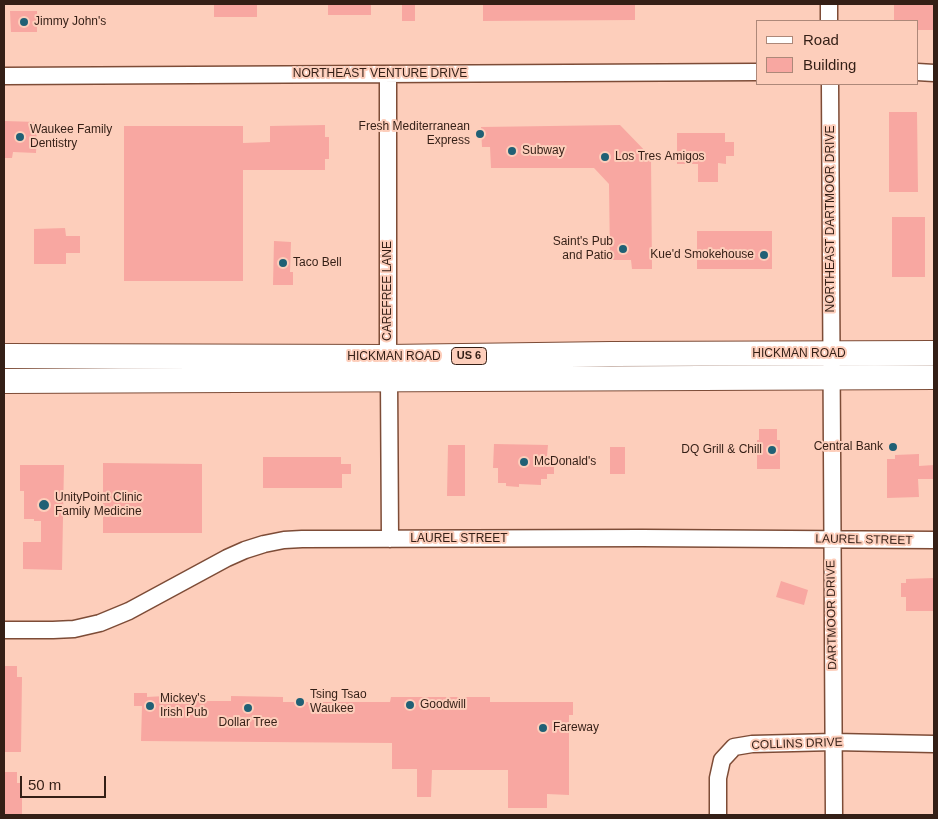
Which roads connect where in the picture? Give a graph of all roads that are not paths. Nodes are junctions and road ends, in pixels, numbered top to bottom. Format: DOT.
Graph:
graph roads {
  1 [pos="829,4"];
  2 [pos="829,20"];
  3 [pos="756,72"];
  4 [pos="918,72"];
  5 [pos="934,73"];
  6 [pos="388,74"];
  7 [pos="4,76"];
  8 [pos="830,85"];
  9 [pos="934,353"];
  10 [pos="831,354"];
  11 [pos="4,356"];
  12 [pos="389,368"];
  13 [pos="934,377"];
  14 [pos="831,378"];
  15 [pos="4,381"];
  16 [pos="390,539"];
  17 [pos="832,539"];
  18 [pos="934,540"];
  19 [pos="4,630"];
  20 [pos="834,742"];
  21 [pos="934,744"];
  22 [pos="718,815"];
  23 [pos="834,815"];
  1 -- 2 [label="street"];
  3 -- 6 [label="street, NORTHEAST VENTURE DRIVE"];
  4 -- 5 [label="street"];
  6 -- 7 [label="street, NORTHEAST VENTURE DRIVE"];
  6 -- 12 [label="street, CAREFREE LANE"];
  8 -- 10 [label="street, NORTHEAST DARTMOOR DRIVE"];
  9 -- 10 [label="highway, HICKMAN ROAD / US 6"];
  10 -- 12 [label="highway, HICKMAN ROAD / US 6"];
  10 -- 14 [label="street, DARTMOOR DRIVE"];
  11 -- 12 [label="highway, HICKMAN ROAD / US 6"];
  12 -- 14 [label="highway, HICKMAN ROAD / US 6"];
  12 -- 15 [label="highway, HICKMAN ROAD / US 6"];
  12 -- 16 [label="street, CAREFREE LANE"];
  13 -- 14 [label="highway, HICKMAN ROAD / US 6"];
  14 -- 17 [label="street, DARTMOOR DRIVE"];
  16 -- 17 [label="street, LAUREL STREET"];
  16 -- 19 [label="street, LAUREL STREET"];
  17 -- 18 [label="street, LAUREL STREET"];
  17 -- 20 [label="street, DARTMOOR DRIVE"];
  20 -- 21 [label="street, COLLINS DRIVE"];
  20 -- 22 [label="street, COLLINS DRIVE"];
  20 -- 23 [label="street, DARTMOOR DRIVE"];
}
